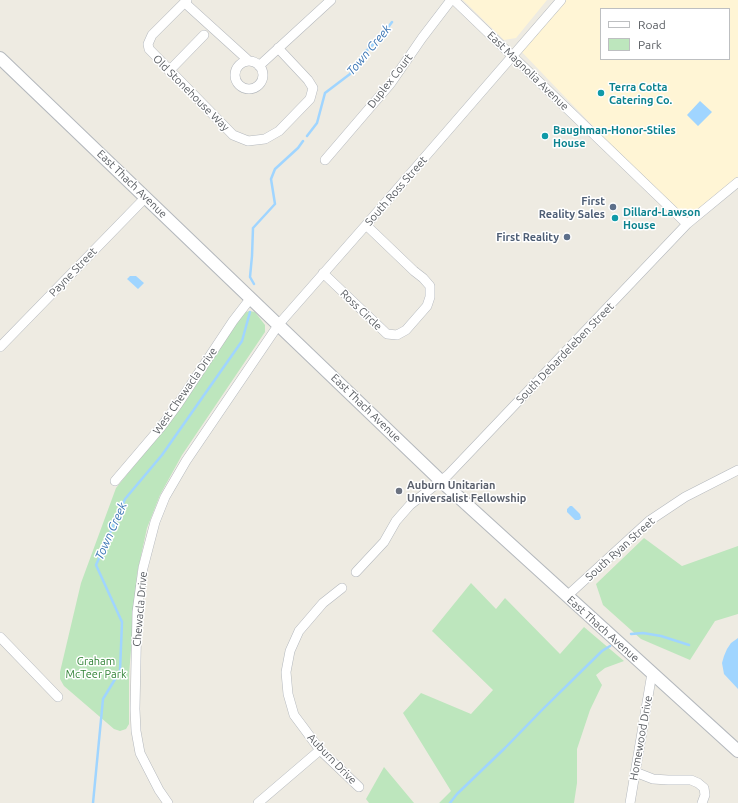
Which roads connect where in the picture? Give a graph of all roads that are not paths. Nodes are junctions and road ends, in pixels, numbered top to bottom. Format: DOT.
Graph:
graph roads {
  1 [pos="331,0"];
  2 [pos="453,0"];
  3 [pos="560,0"];
  4 [pos="186,2"];
  5 [pos="204,35"];
  6 [pos="278,48"];
  7 [pos="512,55"];
  8 [pos="0,58"];
  9 [pos="249,61"];
  10 [pos="259,66"];
  11 [pos="169,71"];
  12 [pos="325,160"];
  13 [pos="738,182"];
  14 [pos="146,197"];
  15 [pos="688,224"];
  16 [pos="366,225"];
  17 [pos="323,273"];
  18 [pos="250,299"];
  19 [pos="279,324"];
  20 [pos="0,347"];
  21 [pos="738,470"];
  22 [pos="441,480"];
  23 [pos="115,481"];
  24 [pos="356,572"];
  25 [pos="342,588"];
  26 [pos="567,596"];
  27 [pos="0,637"];
  28 [pos="652,673"];
  29 [pos="58,697"];
  30 [pos="320,750"];
  31 [pos="738,751"];
  32 [pos="635,772"];
  33 [pos="359,787"];
  34 [pos="168,803"];
  35 [pos="258,803"];
  36 [pos="630,803"];
  37 [pos="702,803"];
  1 -- 6 [label="street"];
  2 -- 7 [label="street, East Magnolia Avenue"];
  2 -- 12 [label="street, Duplex Court"];
  3 -- 7 [label="street, South Ross Street"];
  4 -- 9 [label="street, Old Stonehouse Way"];
  4 -- 11 [label="street, Old Stonehouse Way"];
  5 -- 11 [label="street"];
  6 -- 10 [label="street"];
  6 -- 11 [label="street, Old Stonehouse Way"];
  7 -- 15 [label="street, East Magnolia Avenue"];
  7 -- 16 [label="street, South Ross Street"];
  8 -- 14 [label="street, East Thach Avenue"];
  9 -- 10 [label="street"];
  9 -- 10 [label="street"];
  13 -- 15 [label="street, South Debardeleben Street"];
  14 -- 18 [label="street, East Thach Avenue"];
  14 -- 20 [label="street, Payne Street"];
  15 -- 22 [label="street, South Debardeleben Street"];
  16 -- 17 [label="street, South Ross Street"];
  16 -- 17 [label="street, Ross Circle"];
  17 -- 19 [label="street, South Ross Street"];
  18 -- 19 [label="street, East Thach Avenue"];
  18 -- 23 [label="street, West Chewacla Drive"];
  19 -- 22 [label="street, East Thach Avenue"];
  19 -- 34 [label="street, Chewacla Drive"];
  21 -- 26 [label="street, South Ryan Street"];
  22 -- 24 [label="street"];
  22 -- 26 [label="street, East Thach Avenue"];
  25 -- 30 [label="street, Auburn Drive"];
  26 -- 28 [label="street, East Thach Avenue"];
  27 -- 29 [label="street"];
  28 -- 31 [label="street, East Thach Avenue"];
  28 -- 32 [label="street, Homewood Drive"];
  30 -- 33 [label="street, Auburn Drive"];
  30 -- 35 [label="street"];
  32 -- 36 [label="street, Homewood Drive"];
  32 -- 37 [label="street"];
}
